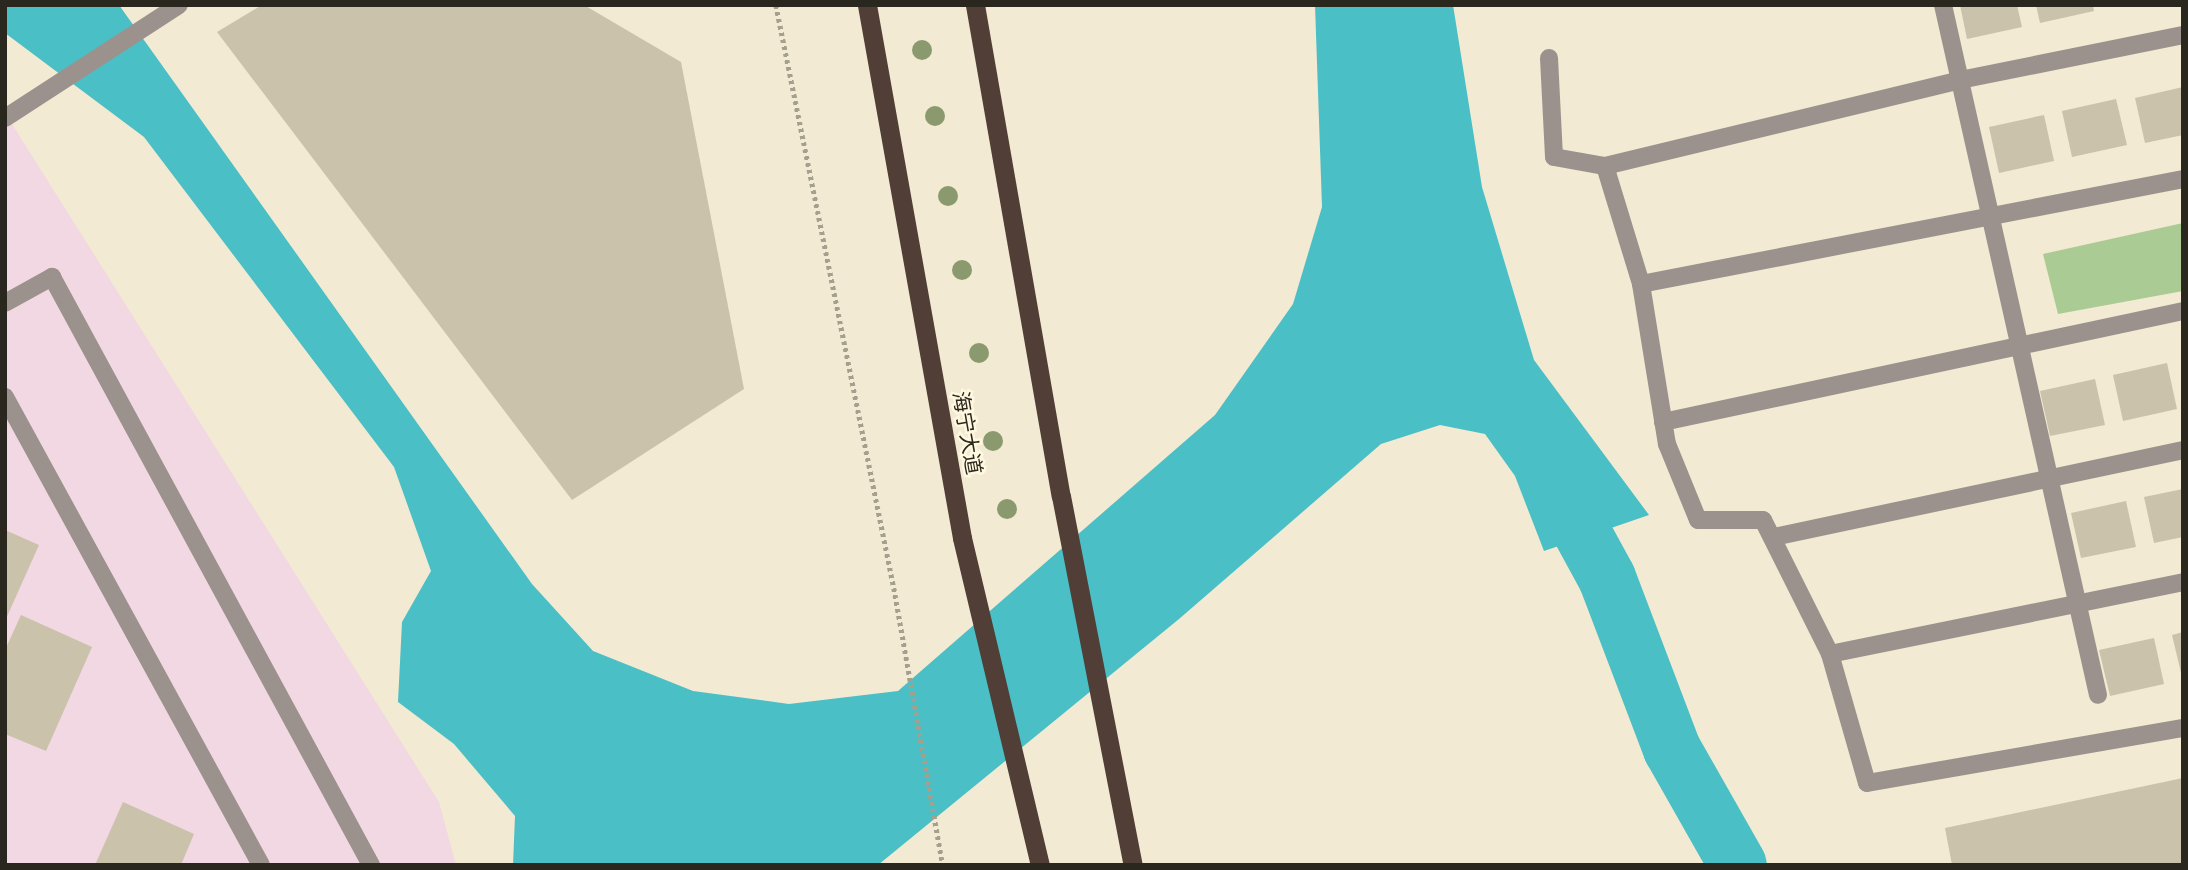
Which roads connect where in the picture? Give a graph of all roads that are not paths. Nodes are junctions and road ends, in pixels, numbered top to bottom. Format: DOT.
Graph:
graph roads {
  1 [pos="179,5"];
  2 [pos="867,5"];
  3 [pos="975,5"];
  4 [pos="1943,5"];
  5 [pos="2183,34"];
  6 [pos="1549,58"];
  7 [pos="1960,80"];
  8 [pos="5,118"];
  9 [pos="1605,166"];
  10 [pos="2183,179"];
  11 [pos="1990,218"];
  12 [pos="1641,284"];
  13 [pos="5,303"];
  14 [pos="2183,311"];
  15 [pos="2019,344"];
  16 [pos="5,397"];
  17 [pos="1663,422"];
  18 [pos="2183,450"];
  19 [pos="2049,478"];
  20 [pos="1774,537"];
  21 [pos="2183,582"];
  22 [pos="2077,604"];
  23 [pos="1829,654"];
  24 [pos="2098,695"];
  25 [pos="2183,728"];
  26 [pos="261,865"];
  27 [pos="371,865"];
  28 [pos="1040,865"];
  29 [pos="1133,865"];
  1 -- 8 [label="street"];
  2 -- 28 [label="highway, 海宁大道"];
  3 -- 29 [label="highway"];
  4 -- 7 [label="street"];
  5 -- 7 [label="street"];
  6 -- 9 [label="street"];
  7 -- 9 [label="street"];
  7 -- 11 [label="street"];
  9 -- 12 [label="street"];
  10 -- 11 [label="street"];
  11 -- 12 [label="street"];
  11 -- 15 [label="street"];
  12 -- 17 [label="street"];
  13 -- 27 [label="street"];
  14 -- 15 [label="street"];
  15 -- 17 [label="street"];
  15 -- 19 [label="street"];
  16 -- 26 [label="street"];
  17 -- 20 [label="street"];
  18 -- 19 [label="street"];
  19 -- 20 [label="street"];
  19 -- 22 [label="street"];
  20 -- 23 [label="street"];
  21 -- 22 [label="street"];
  22 -- 23 [label="street"];
  22 -- 24 [label="street"];
  23 -- 25 [label="street"];
}
